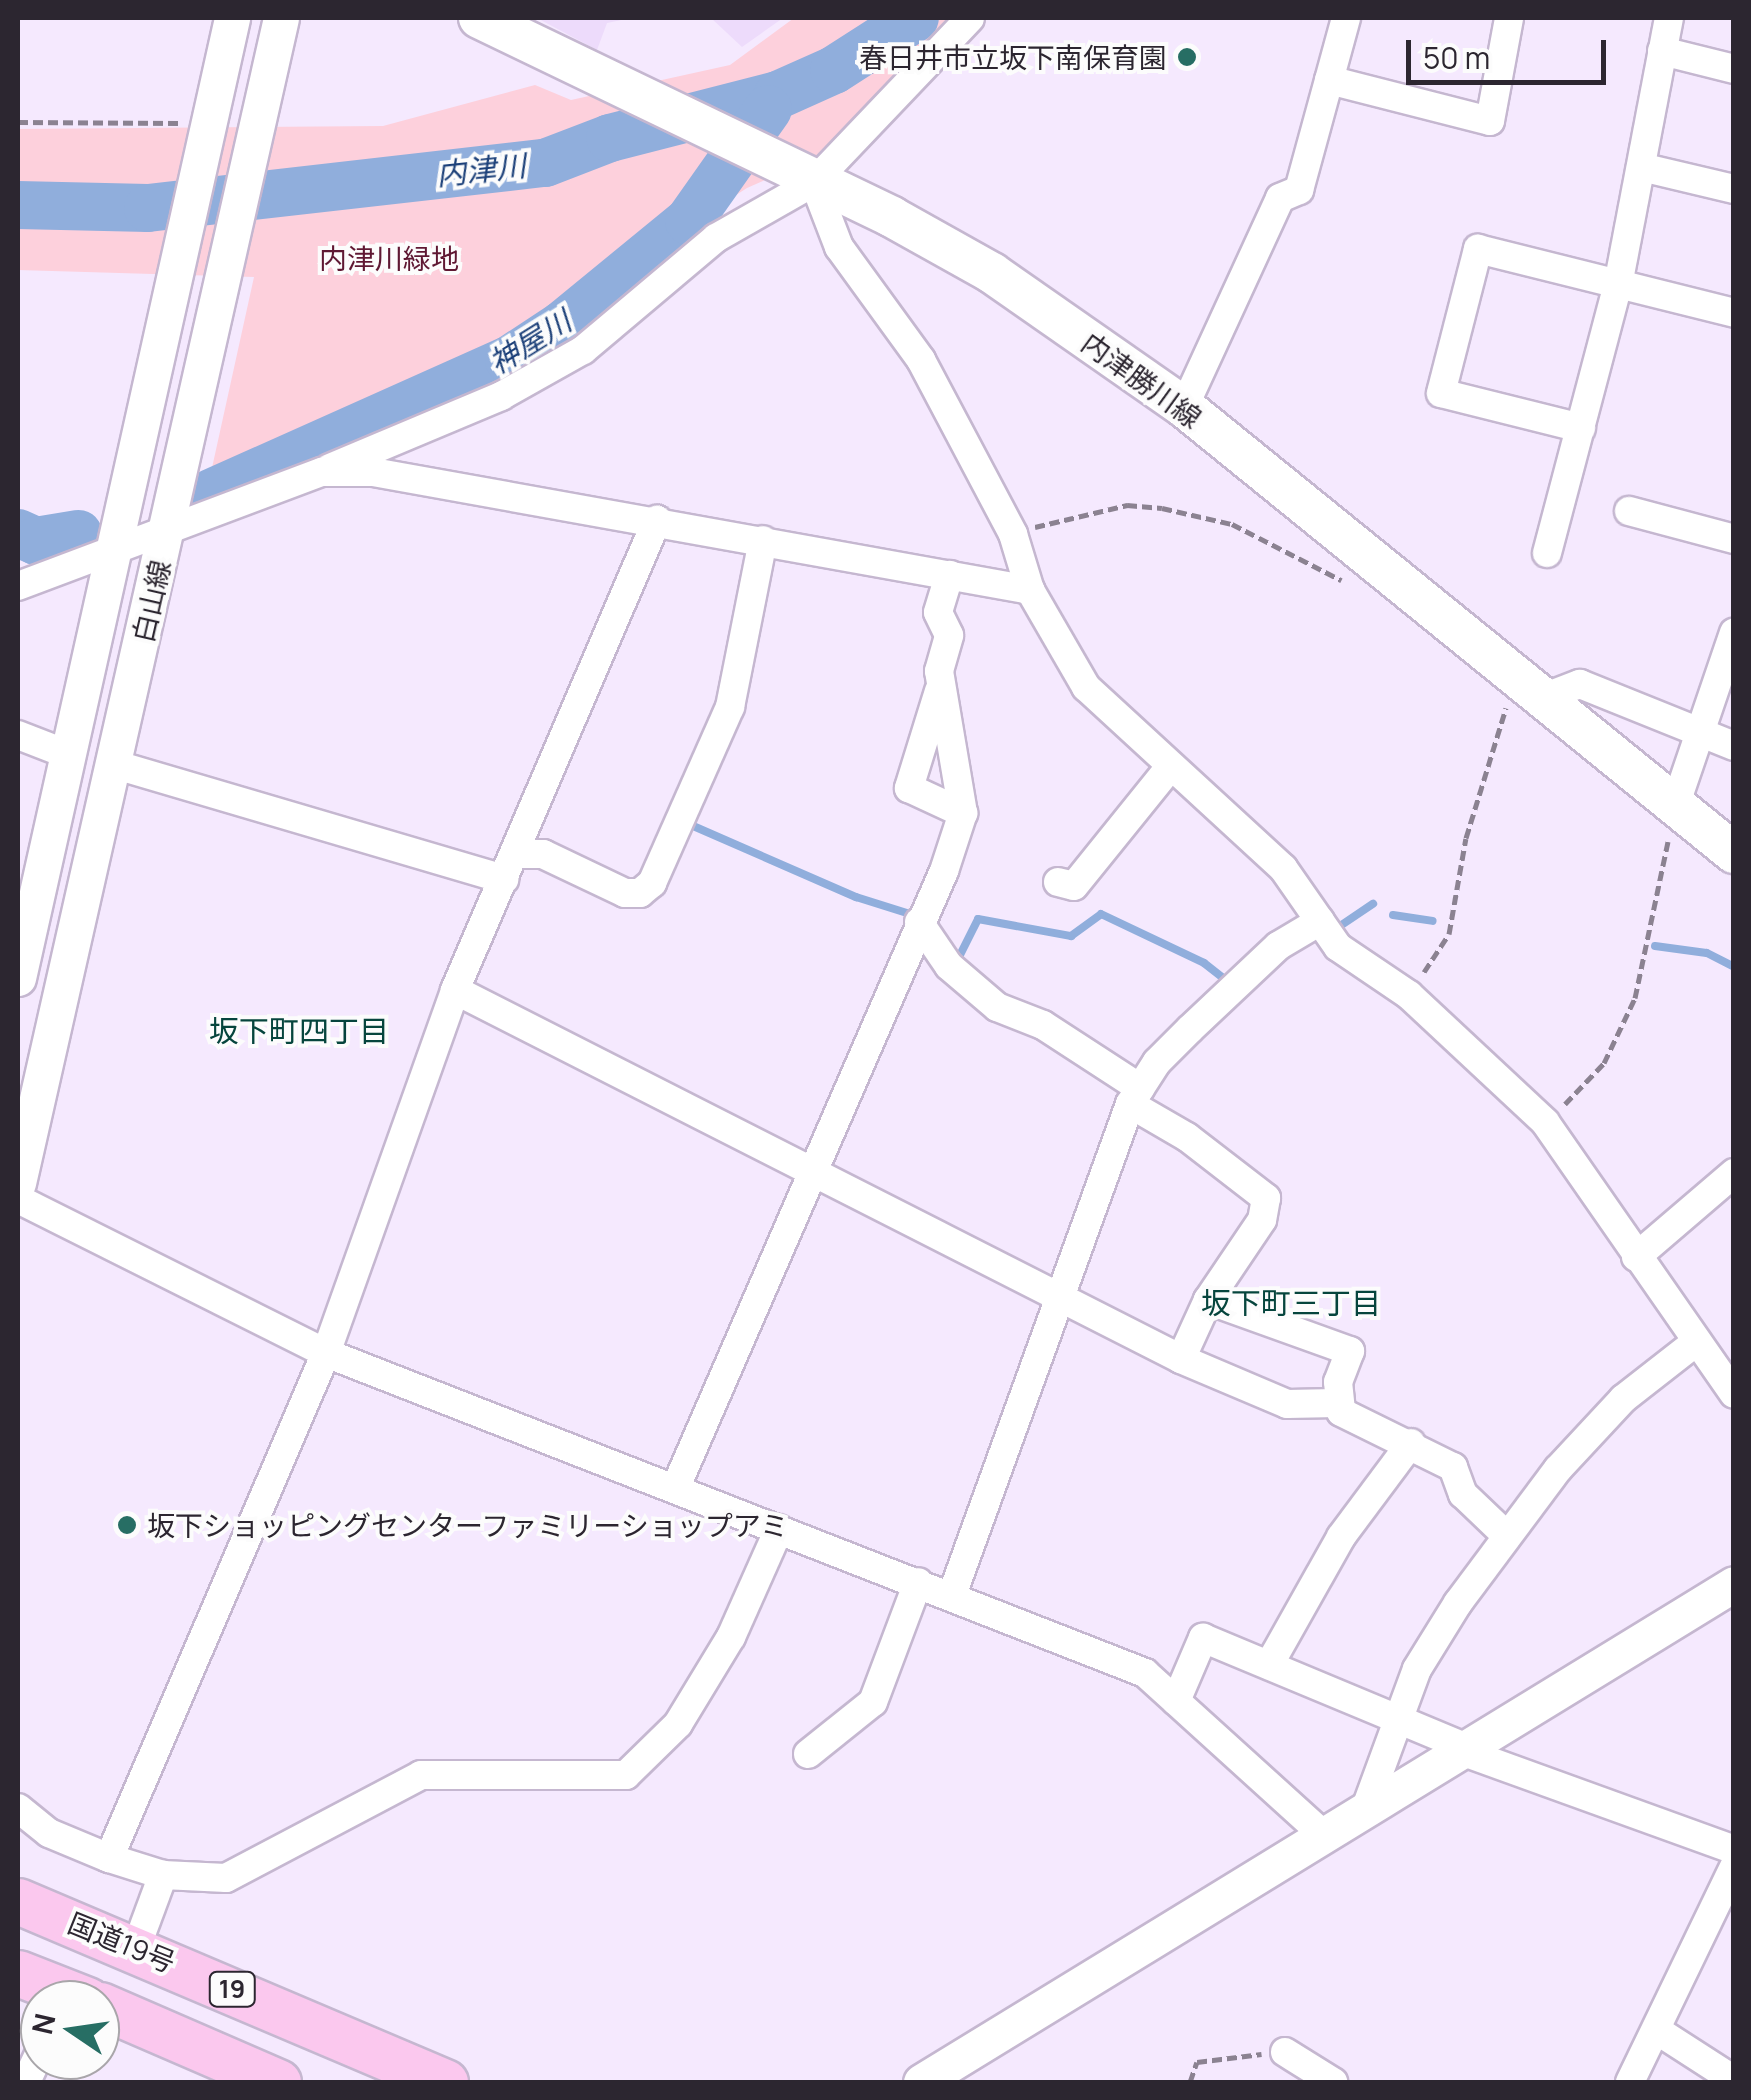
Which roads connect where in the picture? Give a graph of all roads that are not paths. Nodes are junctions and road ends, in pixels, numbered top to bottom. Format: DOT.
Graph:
graph roads {
  1 [pos="232,18"];
  2 [pos="282,18"];
  3 [pos="479,18"];
  4 [pos="970,18"];
  5 [pos="1346,18"];
  6 [pos="1509,18"];
  7 [pos="1669,18"];
  8 [pos="1662,51"];
  9 [pos="1734,69"];
  10 [pos="1329,80"];
  11 [pos="1641,167"];
  12 [pos="814,182"];
  13 [pos="1734,190"];
  14 [pos="1618,285"];
  15 [pos="1734,313"];
  16 [pos="1184,407"];
  17 [pos="1582,428"];
  18 [pos="322,472"];
  19 [pos="1630,510"];
  20 [pos="657,520"];
  21 [pos="168,527"];
  22 [pos="763,540"];
  23 [pos="1734,540"];
  24 [pos="113,547"];
  25 [pos="1547,554"];
  26 [pos="949,575"];
  27 [pos="18,586"];
  28 [pos="1030,590"];
  29 [pos="1734,633"];
  30 [pos="941,684"];
  31 [pos="1548,696"];
  32 [pos="1697,732"];
  33 [pos="18,735"];
  34 [pos="1734,746"];
  35 [pos="67,754"];
  36 [pos="113,764"];
  37 [pos="1171,766"];
  38 [pos="1676,803"];
  39 [pos="964,813"];
  40 [pos="1734,853"];
  41 [pos="510,866"];
  42 [pos="29,872"];
  43 [pos="1058,882"];
  44 [pos="1320,921"];
  45 [pos="919,922"];
  46 [pos="18,978"];
  47 [pos="455,990"];
  48 [pos="1134,1096"];
  49 [pos="810,1170"];
  50 [pos="1734,1173"];
  51 [pos="18,1183"];
  52 [pos="18,1199"];
  53 [pos="1636,1256"];
  54 [pos="1062,1296"];
  55 [pos="1208,1300"];
  56 [pos="1696,1342"];
  57 [pos="326,1353"];
  58 [pos="1181,1359"];
  59 [pos="1734,1394"];
  60 [pos="1337,1403"];
  61 [pos="1411,1442"];
  62 [pos="675,1488"];
  63 [pos="780,1529"];
  64 [pos="1507,1536"];
  65 [pos="918,1582"];
  66 [pos="1734,1584"];
  67 [pos="952,1595"];
  68 [pos="1268,1665"];
  69 [pos="1176,1701"];
  70 [pos="1397,1723"];
  71 [pos="1467,1751"];
  72 [pos="808,1754"];
  73 [pos="18,1808"];
  74 [pos="1364,1813"];
  75 [pos="1326,1836"];
  76 [pos="1734,1850"];
  77 [pos="109,1858"];
  78 [pos="1734,1867"];
  79 [pos="163,1874"];
  80 [pos="18,1901"];
  81 [pos="136,1948"];
  82 [pos="120,2014"];
  83 [pos="1658,2031"];
  84 [pos="1285,2052"];
  85 [pos="1734,2080"];
  86 [pos="278,2082"];
  87 [pos="444,2082"];
  88 [pos="921,2082"];
  89 [pos="1333,2082"];
  90 [pos="1630,2082"];
  1 -- 24 [label="street, 白山線"];
  2 -- 21 [label="street, 白山線"];
  3 -- 12 [label="main road, 内津勝川線"];
  4 -- 12 [label="street"];
  5 -- 10 [label="street"];
  6 -- 10 [label="street"];
  7 -- 8 [label="street"];
  8 -- 9 [label="street"];
  8 -- 11 [label="street"];
  10 -- 16 [label="street"];
  11 -- 13 [label="street"];
  11 -- 14 [label="street"];
  12 -- 16 [label="main road, 内津勝川線"];
  12 -- 18 [label="street"];
  12 -- 28 [label="street"];
  14 -- 15 [label="street"];
  14 -- 17 [label="street"];
  14 -- 17 [label="street"];
  16 -- 31 [label="main road, 内津勝川線"];
  17 -- 25 [label="street"];
  18 -- 20 [label="street"];
  18 -- 21 [label="street"];
  19 -- 23 [label="street"];
  20 -- 22 [label="street"];
  20 -- 41 [label="street"];
  21 -- 24 [label="street"];
  21 -- 36 [label="street, 白山線"];
  22 -- 26 [label="street"];
  22 -- 41 [label="street"];
  24 -- 27 [label="street"];
  24 -- 35 [label="street, 白山線"];
  26 -- 28 [label="street"];
  26 -- 30 [label="street"];
  28 -- 37 [label="street"];
  29 -- 32 [label="street"];
  30 -- 39 [label="street"];
  30 -- 39 [label="street"];
  31 -- 32 [label="street"];
  31 -- 38 [label="main road, 内津勝川線"];
  32 -- 34 [label="street"];
  32 -- 38 [label="street"];
  33 -- 35 [label="street"];
  35 -- 42 [label="street, 白山線"];
  36 -- 41 [label="street"];
  36 -- 51 [label="street, 白山線"];
  37 -- 43 [label="street"];
  37 -- 44 [label="street"];
  38 -- 40 [label="main road, 内津勝川線"];
  39 -- 45 [label="street"];
  41 -- 47 [label="street"];
  42 -- 46 [label="street, 白山線"];
  44 -- 48 [label="street"];
  44 -- 53 [label="street"];
  45 -- 48 [label="street"];
  45 -- 49 [label="street"];
  47 -- 49 [label="street"];
  47 -- 57 [label="street"];
  48 -- 54 [label="street"];
  48 -- 55 [label="street"];
  49 -- 54 [label="street"];
  49 -- 62 [label="street"];
  50 -- 53 [label="street"];
  52 -- 57 [label="street"];
  53 -- 56 [label="street"];
  54 -- 58 [label="street"];
  54 -- 67 [label="street"];
  55 -- 58 [label="street"];
  55 -- 60 [label="street"];
  56 -- 59 [label="street"];
  56 -- 64 [label="street"];
  57 -- 62 [label="street"];
  57 -- 77 [label="street"];
  58 -- 60 [label="street"];
  60 -- 61 [label="street"];
  61 -- 64 [label="street"];
  61 -- 68 [label="street"];
  62 -- 63 [label="street"];
  63 -- 65 [label="street"];
  63 -- 79 [label="street"];
  64 -- 70 [label="street"];
  65 -- 67 [label="street"];
  65 -- 72 [label="street"];
  66 -- 71 [label="street"];
  67 -- 69 [label="street"];
  68 -- 69 [label="street"];
  68 -- 70 [label="street"];
  69 -- 75 [label="street"];
  70 -- 71 [label="street"];
  70 -- 74 [label="street"];
  71 -- 74 [label="street"];
  71 -- 76 [label="street"];
  73 -- 77 [label="street"];
  74 -- 75 [label="street"];
  75 -- 88 [label="street"];
  77 -- 79 [label="street"];
  78 -- 83 [label="street"];
  79 -- 81 [label="street"];
  80 -- 81 [label="highway, 国道19号 / 19"];
  81 -- 87 [label="highway, 国道19号 / 19"];
  82 -- 86 [label="highway, 19"];
  83 -- 85 [label="street"];
  83 -- 90 [label="street"];
  84 -- 89 [label="street"];
}
